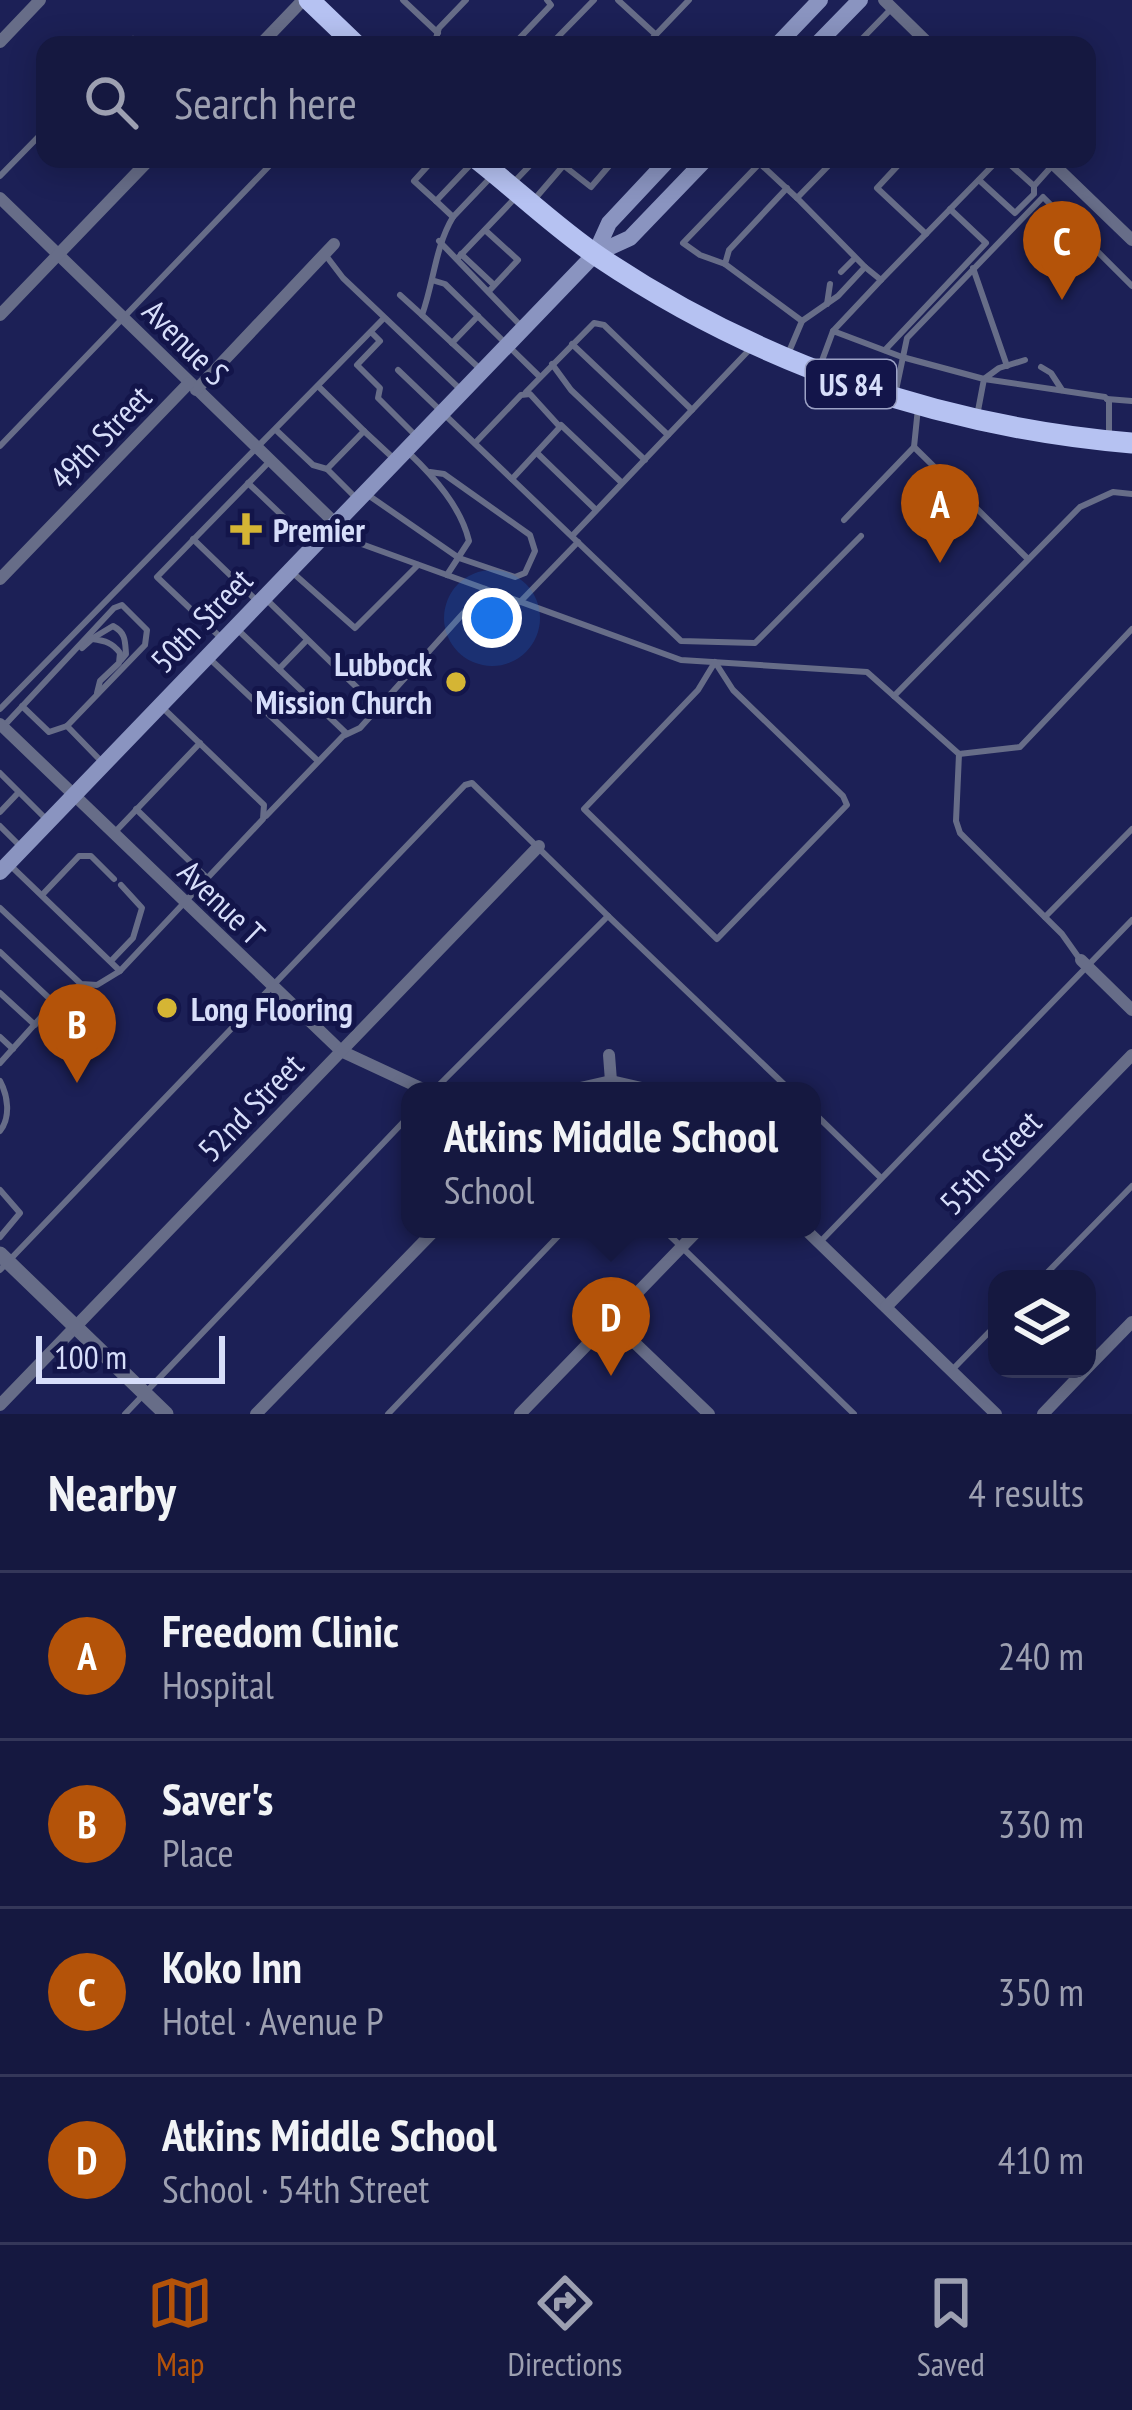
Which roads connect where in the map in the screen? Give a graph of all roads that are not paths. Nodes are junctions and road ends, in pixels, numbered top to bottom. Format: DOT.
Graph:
graph roads {
  1 [pos="40,0"];
  2 [pos="306,0"];
  3 [pos="403,0"];
  4 [pos="466,0"];
  5 [pos="547,0"];
  6 [pos="594,0"];
  7 [pos="619,0"];
  8 [pos="689,0"];
  9 [pos="820,0"];
  10 [pos="860,0"];
  11 [pos="888,4"];
  12 [pos="437,33"];
  13 [pos="656,35"];
  14 [pos="269,36"];
  15 [pos="346,36"];
  16 [pos="436,36"];
  17 [pos="522,36"];
  18 [pos="559,36"];
  19 [pos="786,36"];
  20 [pos="825,36"];
  21 [pos="863,36"];
  22 [pos="921,36"];
  23 [pos="0,42"];
  24 [pos="36,139"];
  25 [pos="141,168"];
  26 [pos="267,168"];
  27 [pos="426,168"];
  28 [pos="534,168"];
  29 [pos="572,168"];
  30 [pos="607,168"];
  31 [pos="661,168"];
  32 [pos="697,168"];
  33 [pos="752,168"];
  34 [pos="766,168"];
  35 [pos="827,168"];
  36 [pos="896,168"];
  37 [pos="992,168"];
  38 [pos="1013,168"];
  39 [pos="1047,168"];
  40 [pos="1057,168"];
  41 [pos="496,175"];
  42 [pos="0,176"];
  43 [pos="979,180"];
  44 [pos="1034,186"];
  45 [pos="787,188"];
  46 [pos="0,198"];
  47 [pos="797,199"];
  48 [pos="436,201"];
  49 [pos="950,209"];
  50 [pos="453,217"];
  51 [pos="485,230"];
  52 [pos="926,235"];
  53 [pos="1130,236"];
  54 [pos="439,241"];
  55 [pos="329,249"];
  56 [pos="58,254"];
  57 [pos="595,254"];
  58 [pos="459,256"];
  59 [pos="856,257"];
  60 [pos="725,264"];
  61 [pos="865,267"];
  62 [pos="974,268"];
  63 [pos="841,272"];
  64 [pos="881,280"];
  65 [pos="435,281"];
  66 [pos="830,284"];
  67 [pos="1132,286"];
  68 [pos="492,287"];
  69 [pos="400,295"];
  70 [pos="827,304"];
  71 [pos="0,315"];
  72 [pos="422,315"];
  73 [pos="478,316"];
  74 [pos="384,317"];
  75 [pos="124,319"];
  76 [pos="802,321"];
  77 [pos="524,329"];
  78 [pos="370,331"];
  79 [pos="832,331"];
  80 [pos="452,343"];
  81 [pos="572,344"];
  82 [pos="755,344"];
  83 [pos="508,345"];
  84 [pos="885,350"];
  85 [pos="902,356"];
  86 [pos="786,359"];
  87 [pos="1025,360"];
  88 [pos="552,364"];
  89 [pos="357,365"];
  90 [pos="1007,365"];
  91 [pos="337,366"];
  92 [pos="1042,367"];
  93 [pos="398,370"];
  94 [pos="482,371"];
  95 [pos="818,372"];
  96 [pos="540,377"];
  97 [pos="984,380"];
  98 [pos="318,386"];
  99 [pos="192,387"];
  100 [pos="1062,390"];
  101 [pos="463,392"];
  102 [pos="526,392"];
  103 [pos="894,398"];
  104 [pos="1107,399"];
  105 [pos="1132,400"];
  106 [pos="918,405"];
  107 [pos="692,410"];
  108 [pos="443,412"];
  109 [pos="976,419"];
  110 [pos="559,423"];
  111 [pos="275,429"];
  112 [pos="364,431"];
  113 [pos="668,435"];
  114 [pos="1121,442"];
  115 [pos="475,443"];
  116 [pos="0,446"];
  117 [pos="255,447"];
  118 [pos="914,447"];
  119 [pos="407,450"];
  120 [pos="537,453"];
  121 [pos="645,460"];
  122 [pos="270,461"];
  123 [pos="327,469"];
  124 [pos="430,472"];
  125 [pos="512,479"];
  126 [pos="248,483"];
  127 [pos="622,483"];
  128 [pos="1132,494"];
  129 [pos="362,497"];
  130 [pos="596,510"];
  131 [pos="844,520"];
  132 [pos="336,524"];
  133 [pos="861,536"];
  134 [pos="193,538"];
  135 [pos="574,539"];
  136 [pos="314,546"];
  137 [pos="459,558"];
  138 [pos="1027,558"];
  139 [pos="418,565"];
  140 [pos="290,571"];
  141 [pos="447,575"];
  142 [pos="0,579"];
  143 [pos="484,589"];
  144 [pos="262,600"];
  145 [pos="520,602"];
  146 [pos="1132,629"];
  147 [pos="230,634"];
  148 [pos="92,639"];
  149 [pos="308,640"];
  150 [pos="208,657"];
  151 [pos="715,662"];
  152 [pos="119,663"];
  153 [pos="279,669"];
  154 [pos="38,689"];
  155 [pos="894,696"];
  156 [pos="96,697"];
  157 [pos="160,705"];
  158 [pos="22,706"];
  159 [pos="378,709"];
  160 [pos="0,710"];
  161 [pos="67,726"];
  162 [pos="1,727"];
  163 [pos="347,734"];
  164 [pos="200,743"];
  165 [pos="958,754"];
  166 [pos="319,761"];
  167 [pos="104,764"];
  168 [pos="0,773"];
  169 [pos="19,792"];
  170 [pos="74,796"];
  171 [pos="136,809"];
  172 [pos="0,812"];
  173 [pos="263,819"];
  174 [pos="49,821"];
  175 [pos="0,826"];
  176 [pos="1132,829"];
  177 [pos="113,834"];
  178 [pos="539,845"];
  179 [pos="22,848"];
  180 [pos="4,868"];
  181 [pos="208,879"];
  182 [pos="41,896"];
  183 [pos="185,904"];
  184 [pos="0,908"];
  185 [pos="608,916"];
  186 [pos="1046,917"];
  187 [pos="1132,920"];
  188 [pos="0,952"];
  189 [pos="111,962"];
  190 [pos="1084,963"];
  191 [pos="120,970"];
  192 [pos="272,987"];
  193 [pos="0,993"];
  194 [pos="1132,1010"];
  195 [pos="35,1025"];
  196 [pos="0,1037"];
  197 [pos="13,1049"];
  198 [pos="341,1051"];
  199 [pos="609,1055"];
  200 [pos="1132,1055"];
  201 [pos="0,1064"];
  202 [pos="0,1081"];
  203 [pos="611,1081"];
  204 [pos="410,1082"];
  205 [pos="439,1082"];
  206 [pos="607,1082"];
  207 [pos="615,1082"];
  208 [pos="782,1082"];
  209 [pos="821,1121"];
  210 [pos="401,1124"];
  211 [pos="0,1131"];
  212 [pos="881,1178"];
  213 [pos="1132,1186"];
  214 [pos="0,1190"];
  215 [pos="0,1238"];
  216 [pos="427,1238"];
  217 [pos="556,1238"];
  218 [pos="672,1238"];
  219 [pos="690,1238"];
  220 [pos="814,1238"];
  221 [pos="819,1243"];
  222 [pos="682,1247"];
  223 [pos="3,1262"];
  224 [pos="1050,1270"];
  225 [pos="886,1307"];
  226 [pos="611,1320"];
  227 [pos="1132,1322"];
  228 [pos="75,1327"];
  229 [pos="988,1333"];
  230 [pos="1096,1360"];
  231 [pos="951,1371"];
  232 [pos="1078,1378"];
  233 [pos="145,1394"];
  234 [pos="0,1405"];
  235 [pos="125,1414"];
  236 [pos="166,1414"];
  237 [pos="256,1414"];
  238 [pos="388,1414"];
  239 [pos="520,1414"];
  240 [pos="709,1414"];
  241 [pos="854,1414"];
  242 [pos="996,1414"];
  243 [pos="1043,1414"];
  1 -- 23 [label="street"];
  2 -- 14 [label="street"];
  2 -- 15 [label="highway"];
  3 -- 12 [label="lane"];
  4 -- 12 [label="lane"];
  5 -- 17 [label="lane"];
  6 -- 18 [label="lane"];
  7 -- 13 [label="lane"];
  8 -- 13 [label="lane"];
  9 -- 19 [label="main road"];
  10 -- 20 [label="main road"];
  11 -- 21 [label="lane"];
  11 -- 22 [label="street"];
  12 -- 16 [label="lane"];
  24 -- 42 [label="lane"];
  25 -- 56 [label="street"];
  26 -- 75 [label="lane"];
  27 -- 48 [label="lane"];
  28 -- 41 [label="lane"];
  29 -- 30 [label="lane"];
  31 -- 57 [label="main road, 50th Street"];
  32 -- 57 [label="main road, 50th Street"];
  33 -- 60 [label="lane"];
  34 -- 45 [label="lane"];
  35 -- 47 [label="lane"];
  36 -- 52 [label="lane"];
  37 -- 43 [label="lane"];
  38 -- 44 [label="lane"];
  39 -- 44 [label="lane"];
  40 -- 53 [label="street"];
  41 -- 48 [label="lane"];
  41 -- 50 [label="lane"];
  41 -- 51 [label="lane"];
  41 -- 57 [label="highway, US 84"];
  43 -- 44 [label="lane"];
  43 -- 49 [label="lane"];
  45 -- 47 [label="lane"];
  45 -- 60 [label="lane"];
  46 -- 56 [label="street, Avenue S"];
  47 -- 59 [label="lane"];
  48 -- 50 [label="lane"];
  49 -- 52 [label="lane"];
  49 -- 84 [label="lane"];
  50 -- 54 [label="lane"];
  51 -- 58 [label="lane"];
  51 -- 68 [label="lane"];
  52 -- 64 [label="lane"];
  54 -- 58 [label="lane"];
  54 -- 65 [label="lane"];
  55 -- 74 [label="lane"];
  55 -- 99 [label="street, 49th Street"];
  56 -- 71 [label="street"];
  56 -- 75 [label="street, Avenue S"];
  57 -- 77 [label="main road, 50th Street"];
  57 -- 82 [label="highway, US 84"];
  58 -- 68 [label="lane"];
  59 -- 61 [label="lane"];
  59 -- 63 [label="lane"];
  60 -- 76 [label="lane"];
  61 -- 64 [label="lane"];
  61 -- 70 [label="lane"];
  62 -- 67 [label="lane"];
  62 -- 85 [label="lane"];
  62 -- 90 [label="lane"];
  64 -- 79 [label="lane"];
  65 -- 72 [label="lane"];
  65 -- 73 [label="lane"];
  66 -- 70 [label="lane"];
  68 -- 77 [label="lane"];
  69 -- 72 [label="lane"];
  70 -- 76 [label="lane"];
  72 -- 80 [label="lane"];
  73 -- 80 [label="lane"];
  73 -- 83 [label="lane"];
  74 -- 78 [label="lane"];
  74 -- 101 [label="lane"];
  75 -- 99 [label="street, Avenue S"];
  75 -- 116 [label="lane"];
  76 -- 86 [label="lane"];
  77 -- 83 [label="main road, 50th Street"];
  78 -- 89 [label="lane"];
  78 -- 91 [label="lane"];
  79 -- 84 [label="lane"];
  79 -- 95 [label="lane"];
  80 -- 94 [label="lane"];
  81 -- 88 [label="lane"];
  81 -- 107 [label="lane"];
  81 -- 113 [label="lane"];
  82 -- 86 [label="highway, US 84"];
  82 -- 107 [label="lane"];
  83 -- 94 [label="main road, 50th Street"];
  83 -- 96 [label="lane"];
  84 -- 85 [label="lane"];
  85 -- 97 [label="lane"];
  85 -- 103 [label="lane"];
  86 -- 95 [label="highway, US 84"];
  87 -- 90 [label="lane"];
  88 -- 96 [label="lane"];
  88 -- 121 [label="lane"];
  89 -- 91 [label="lane"];
  89 -- 119 [label="lane"];
  90 -- 97 [label="lane"];
  91 -- 98 [label="lane"];
  92 -- 100 [label="lane"];
  93 -- 108 [label="lane"];
  94 -- 101 [label="main road, 50th Street"];
  95 -- 103 [label="highway, US 84"];
  96 -- 102 [label="lane"];
  97 -- 100 [label="lane"];
  97 -- 109 [label="lane"];
  98 -- 111 [label="lane"];
  98 -- 112 [label="lane"];
  99 -- 117 [label="street, Avenue S"];
  99 -- 142 [label="street, 49th Street"];
  100 -- 104 [label="lane"];
  101 -- 108 [label="main road, 50th Street"];
  102 -- 110 [label="lane"];
  102 -- 115 [label="lane"];
  103 -- 106 [label="highway, US 84"];
  104 -- 105 [label="lane"];
  104 -- 114 [label="lane"];
  106 -- 109 [label="highway, US 84"];
  106 -- 118 [label="lane"];
  107 -- 113 [label="lane"];
  108 -- 115 [label="lane"];
  108 -- 119 [label="main road, 50th Street"];
  109 -- 114 [label="highway, US 84"];
  110 -- 120 [label="lane"];
  110 -- 127 [label="lane"];
  111 -- 117 [label="lane"];
  111 -- 123 [label="lane"];
  112 -- 119 [label="lane"];
  112 -- 123 [label="lane"];
  113 -- 121 [label="lane"];
  115 -- 125 [label="lane"];
  117 -- 122 [label="street, Avenue S"];
  117 -- 160 [label="lane"];
  118 -- 131 [label="lane"];
  118 -- 138 [label="lane"];
  119 -- 124 [label="lane"];
  119 -- 129 [label="main road, 50th Street"];
  120 -- 125 [label="lane"];
  120 -- 130 [label="lane"];
  121 -- 127 [label="lane"];
  122 -- 126 [label="lane"];
  122 -- 132 [label="street, Avenue S"];
  123 -- 129 [label="lane"];
  124 -- 137 [label="lane"];
  124 -- 137 [label="lane"];
  125 -- 135 [label="lane"];
  126 -- 134 [label="lane"];
  126 -- 136 [label="lane"];
  127 -- 130 [label="lane"];
  128 -- 138 [label="lane"];
  129 -- 132 [label="main road, 50th Street"];
  129 -- 137 [label="lane"];
  130 -- 135 [label="lane"];
  132 -- 136 [label="main road, 50th Street"];
  132 -- 139 [label="lane"];
  133 -- 135 [label="lane"];
  134 -- 144 [label="lane"];
  134 -- 147 [label="lane"];
  135 -- 145 [label="lane"];
  136 -- 140 [label="main road, 50th Street"];
  137 -- 141 [label="lane"];
  138 -- 155 [label="lane"];
  139 -- 140 [label="lane"];
  139 -- 141 [label="lane"];
  140 -- 144 [label="main road, 50th Street"];
  141 -- 143 [label="lane"];
  143 -- 145 [label="lane"];
  143 -- 159 [label="lane"];
  144 -- 147 [label="main road, 50th Street"];
  144 -- 149 [label="lane"];
  145 -- 151 [label="lane"];
  146 -- 165 [label="lane"];
  147 -- 150 [label="main road, 50th Street"];
  147 -- 153 [label="lane"];
  148 -- 152 [label="lane"];
  148 -- 152 [label="lane"];
  148 -- 154 [label="lane"];
  149 -- 153 [label="lane"];
  149 -- 159 [label="lane"];
  150 -- 157 [label="main road, 50th Street"];
  150 -- 166 [label="lane"];
  151 -- 151 [label="lane"];
  151 -- 155 [label="lane"];
  152 -- 156 [label="lane"];
  153 -- 163 [label="lane"];
  154 -- 156 [label="lane"];
  154 -- 158 [label="lane"];
  155 -- 165 [label="lane"];
  156 -- 161 [label="lane"];
  157 -- 164 [label="lane"];
  157 -- 167 [label="main road, 50th Street"];
  158 -- 161 [label="lane"];
  158 -- 162 [label="lane"];
  159 -- 163 [label="lane"];
  161 -- 167 [label="lane"];
  162 -- 170 [label="street, Avenue T"];
  163 -- 166 [label="lane"];
  164 -- 171 [label="lane"];
  164 -- 173 [label="lane"];
  165 -- 186 [label="lane"];
  166 -- 173 [label="lane"];
  167 -- 170 [label="main road, 50th Street"];
  168 -- 169 [label="lane"];
  169 -- 172 [label="lane"];
  169 -- 174 [label="lane"];
  170 -- 174 [label="main road, 50th Street"];
  170 -- 177 [label="street, Avenue T"];
  171 -- 177 [label="lane"];
  171 -- 181 [label="lane"];
  173 -- 181 [label="lane"];
  174 -- 179 [label="main road, 50th Street"];
  175 -- 179 [label="lane"];
  176 -- 186 [label="lane"];
  177 -- 183 [label="street, Avenue T"];
  178 -- 185 [label="lane"];
  178 -- 192 [label="lane"];
  178 -- 198 [label="street, 52nd Street"];
  179 -- 180 [label="main road, 50th Street"];
  180 -- 182 [label="lane"];
  181 -- 183 [label="lane"];
  182 -- 189 [label="lane"];
  182 -- 189 [label="lane"];
  183 -- 191 [label="lane"];
  183 -- 192 [label="street, Avenue T"];
  184 -- 191 [label="lane"];
  185 -- 205 [label="lane"];
  185 -- 208 [label="lane"];
  186 -- 190 [label="lane"];
  187 -- 190 [label="lane"];
  188 -- 195 [label="lane"];
  189 -- 191 [label="lane"];
  190 -- 194 [label="street"];
  190 -- 212 [label="lane"];
  192 -- 198 [label="street, Avenue T"];
  192 -- 223 [label="lane"];
  193 -- 195 [label="lane"];
  195 -- 197 [label="lane"];
  196 -- 197 [label="lane"];
  197 -- 201 [label="lane"];
  198 -- 204 [label="street, Avenue T"];
  198 -- 228 [label="street, 52nd Street"];
  199 -- 203 [label="street"];
  200 -- 225 [label="street, 55th Street"];
  202 -- 211 [label="lane"];
  203 -- 206 [label="street"];
  203 -- 207 [label="street"];
  209 -- 212 [label="lane"];
  210 -- 233 [label="lane"];
  212 -- 221 [label="lane"];
  213 -- 224 [label="lane"];
  214 -- 215 [label="lane"];
  216 -- 237 [label="street"];
  217 -- 238 [label="lane"];
  218 -- 222 [label="lane"];
  219 -- 222 [label="street"];
  220 -- 221 [label="street"];
  221 -- 225 [label="street"];
  222 -- 226 [label="street"];
  222 -- 241 [label="lane"];
  223 -- 228 [label="street"];
  225 -- 231 [label="street"];
  226 -- 239 [label="street"];
  226 -- 240 [label="street"];
  227 -- 230 [label="street"];
  228 -- 233 [label="street"];
  228 -- 234 [label="street, 52nd Street"];
  229 -- 231 [label="lane"];
  231 -- 242 [label="street"];
  232 -- 243 [label="street"];
  233 -- 235 [label="lane"];
  233 -- 236 [label="street"];
}
